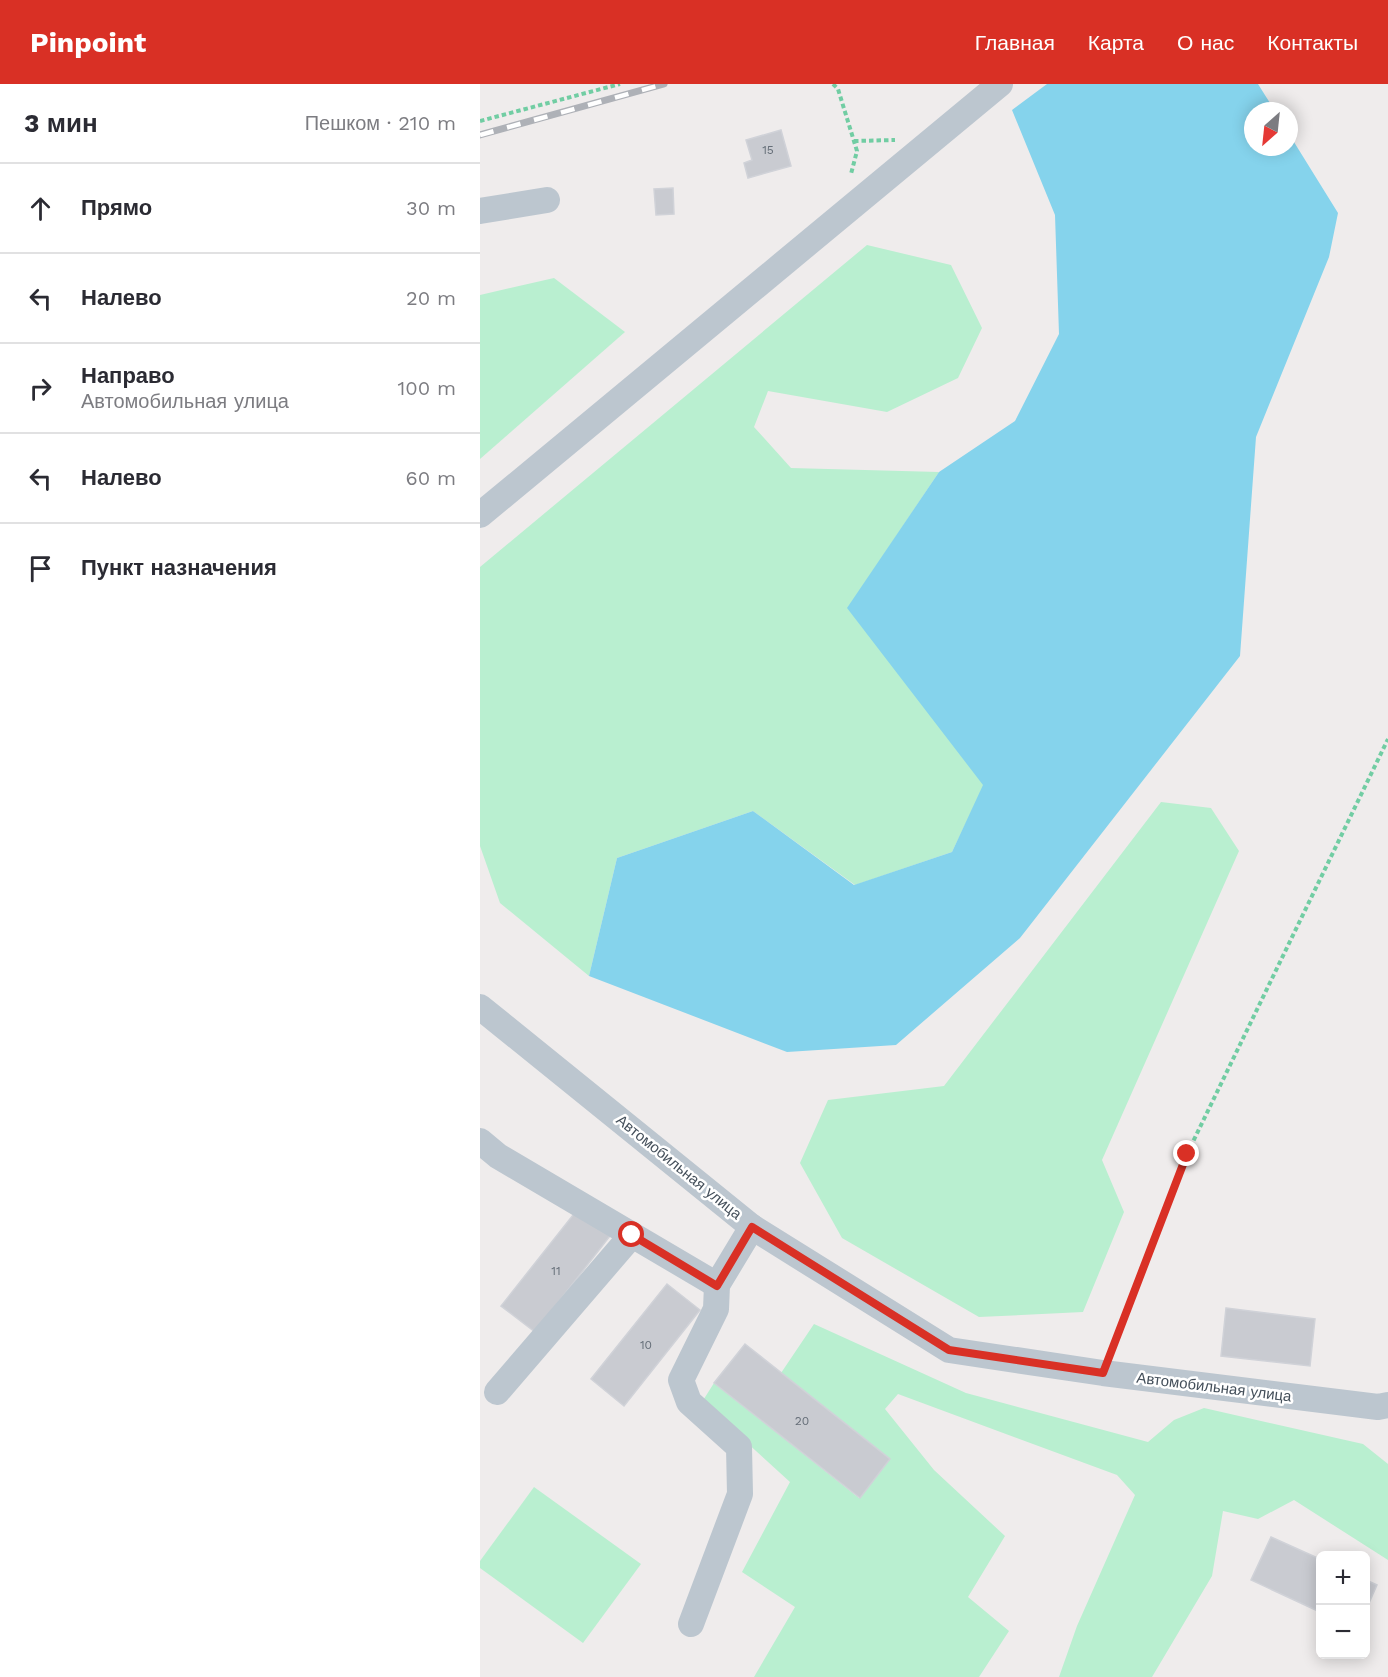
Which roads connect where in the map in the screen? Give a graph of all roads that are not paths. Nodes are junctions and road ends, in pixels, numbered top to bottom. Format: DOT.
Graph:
graph roads {
  1 [pos="1000,84"];
  2 [pos="547,200"];
  3 [pos="480,211"];
  4 [pos="480,515"];
  5 [pos="482,1013"];
  6 [pos="480,1141"];
  7 [pos="752,1227"];
  8 [pos="632,1235"];
  9 [pos="717,1286"];
  10 [pos="497,1392"];
  11 [pos="1385,1409"];
  12 [pos="691,1624"];
  1 -- 4 [label="street"];
  2 -- 3 [label="street"];
  5 -- 7 [label="street, Автомобильная улица"];
  6 -- 8 [label="street"];
  7 -- 9 [label="street"];
  7 -- 11 [label="street, Автомобильная улица"];
  8 -- 9 [label="street"];
  8 -- 10 [label="street"];
  9 -- 12 [label="street"];
}
